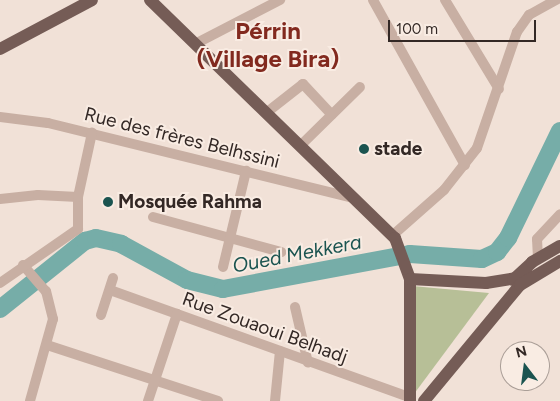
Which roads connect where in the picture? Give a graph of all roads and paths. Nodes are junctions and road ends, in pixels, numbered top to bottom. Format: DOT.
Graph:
graph roads {
  1 [pos="92,0"];
  2 [pos="150,0"];
  3 [pos="280,0"];
  4 [pos="373,0"];
  5 [pos="445,0"];
  6 [pos="556,0"];
  7 [pos="195,44"];
  8 [pos="0,49"];
  9 [pos="360,87"];
  10 [pos="499,89"];
  11 [pos="266,114"];
  12 [pos="332,114"];
  13 [pos="0,117"];
  14 [pos="92,133"];
  15 [pos="300,146"];
  16 [pos="465,165"];
  17 [pos="246,171"];
  18 [pos="78,197"];
  19 [pos="355,198"];
  20 [pos="0,199"];
  21 [pos="560,214"];
  22 [pos="153,217"];
  23 [pos="394,236"];
  24 [pos="230,238"];
  25 [pos="560,246"];
  26 [pos="281,252"];
  27 [pos="535,260"];
  28 [pos="560,261"];
  29 [pos="223,267"];
  30 [pos="26,269"];
  31 [pos="409,275"];
  32 [pos="529,276"];
  33 [pos="114,278"];
  34 [pos="513,280"];
  35 [pos="0,282"];
  36 [pos="475,283"];
  37 [pos="110,290"];
  38 [pos="503,303"];
  39 [pos="294,307"];
  40 [pos="177,314"];
  41 [pos="101,315"];
  42 [pos="46,345"];
  43 [pos="280,352"];
  44 [pos="308,363"];
  45 [pos="154,380"];
  46 [pos="410,399"];
  47 [pos="30,401"];
  48 [pos="148,401"];
  49 [pos="218,401"];
  50 [pos="276,401"];
  51 [pos="424,401"];
  1 -- 8 [label="main road"];
  2 -- 7 [label="main road"];
  3 -- 7 [label="street"];
  4 -- 16 [label="street"];
  5 -- 10 [label="street"];
  6 -- 10 [label="street"];
  7 -- 11 [label="main road"];
  9 -- 12 [label="street"];
  10 -- 16 [label="street"];
  11 -- 12 [label="street"];
  11 -- 15 [label="main road"];
  12 -- 15 [label="street"];
  13 -- 14 [label="street, Rue des frères Belhssini"];
  14 -- 17 [label="street, Rue des frères Belhssini"];
  14 -- 18 [label="street"];
  15 -- 19 [label="main road"];
  16 -- 23 [label="street"];
  17 -- 19 [label="street, Rue des frères Belhssini"];
  17 -- 24 [label="street"];
  18 -- 20 [label="street"];
  18 -- 30 [label="street"];
  19 -- 23 [label="main road"];
  21 -- 27 [label="street"];
  22 -- 24 [label="street"];
  23 -- 31 [label="main road"];
  24 -- 26 [label="street"];
  24 -- 29 [label="street"];
  25 -- 27 [label="main road"];
  27 -- 34 [label="main road"];
  27 -- 36 [label="main road"];
  28 -- 32 [label="main road"];
  30 -- 35 [label="street"];
  30 -- 42 [label="street"];
  31 -- 36 [label="main road"];
  31 -- 46 [label="main road"];
  32 -- 34 [label="main road"];
  32 -- 38 [label="main road"];
  33 -- 37 [label="street"];
  34 -- 36 [label="main road"];
  34 -- 38 [label="main road"];
  37 -- 40 [label="street, Rue Zouaoui Belhadj"];
  37 -- 41 [label="street"];
  38 -- 51 [label="main road"];
  39 -- 44 [label="street"];
  40 -- 43 [label="street, Rue Zouaoui Belhadj"];
  40 -- 45 [label="street"];
  42 -- 45 [label="street"];
  42 -- 47 [label="street"];
  43 -- 44 [label="street, Rue Zouaoui Belhadj"];
  43 -- 50 [label="street"];
  44 -- 46 [label="street, Rue Zouaoui Belhadj"];
  45 -- 48 [label="street"];
  45 -- 49 [label="street"];
}
